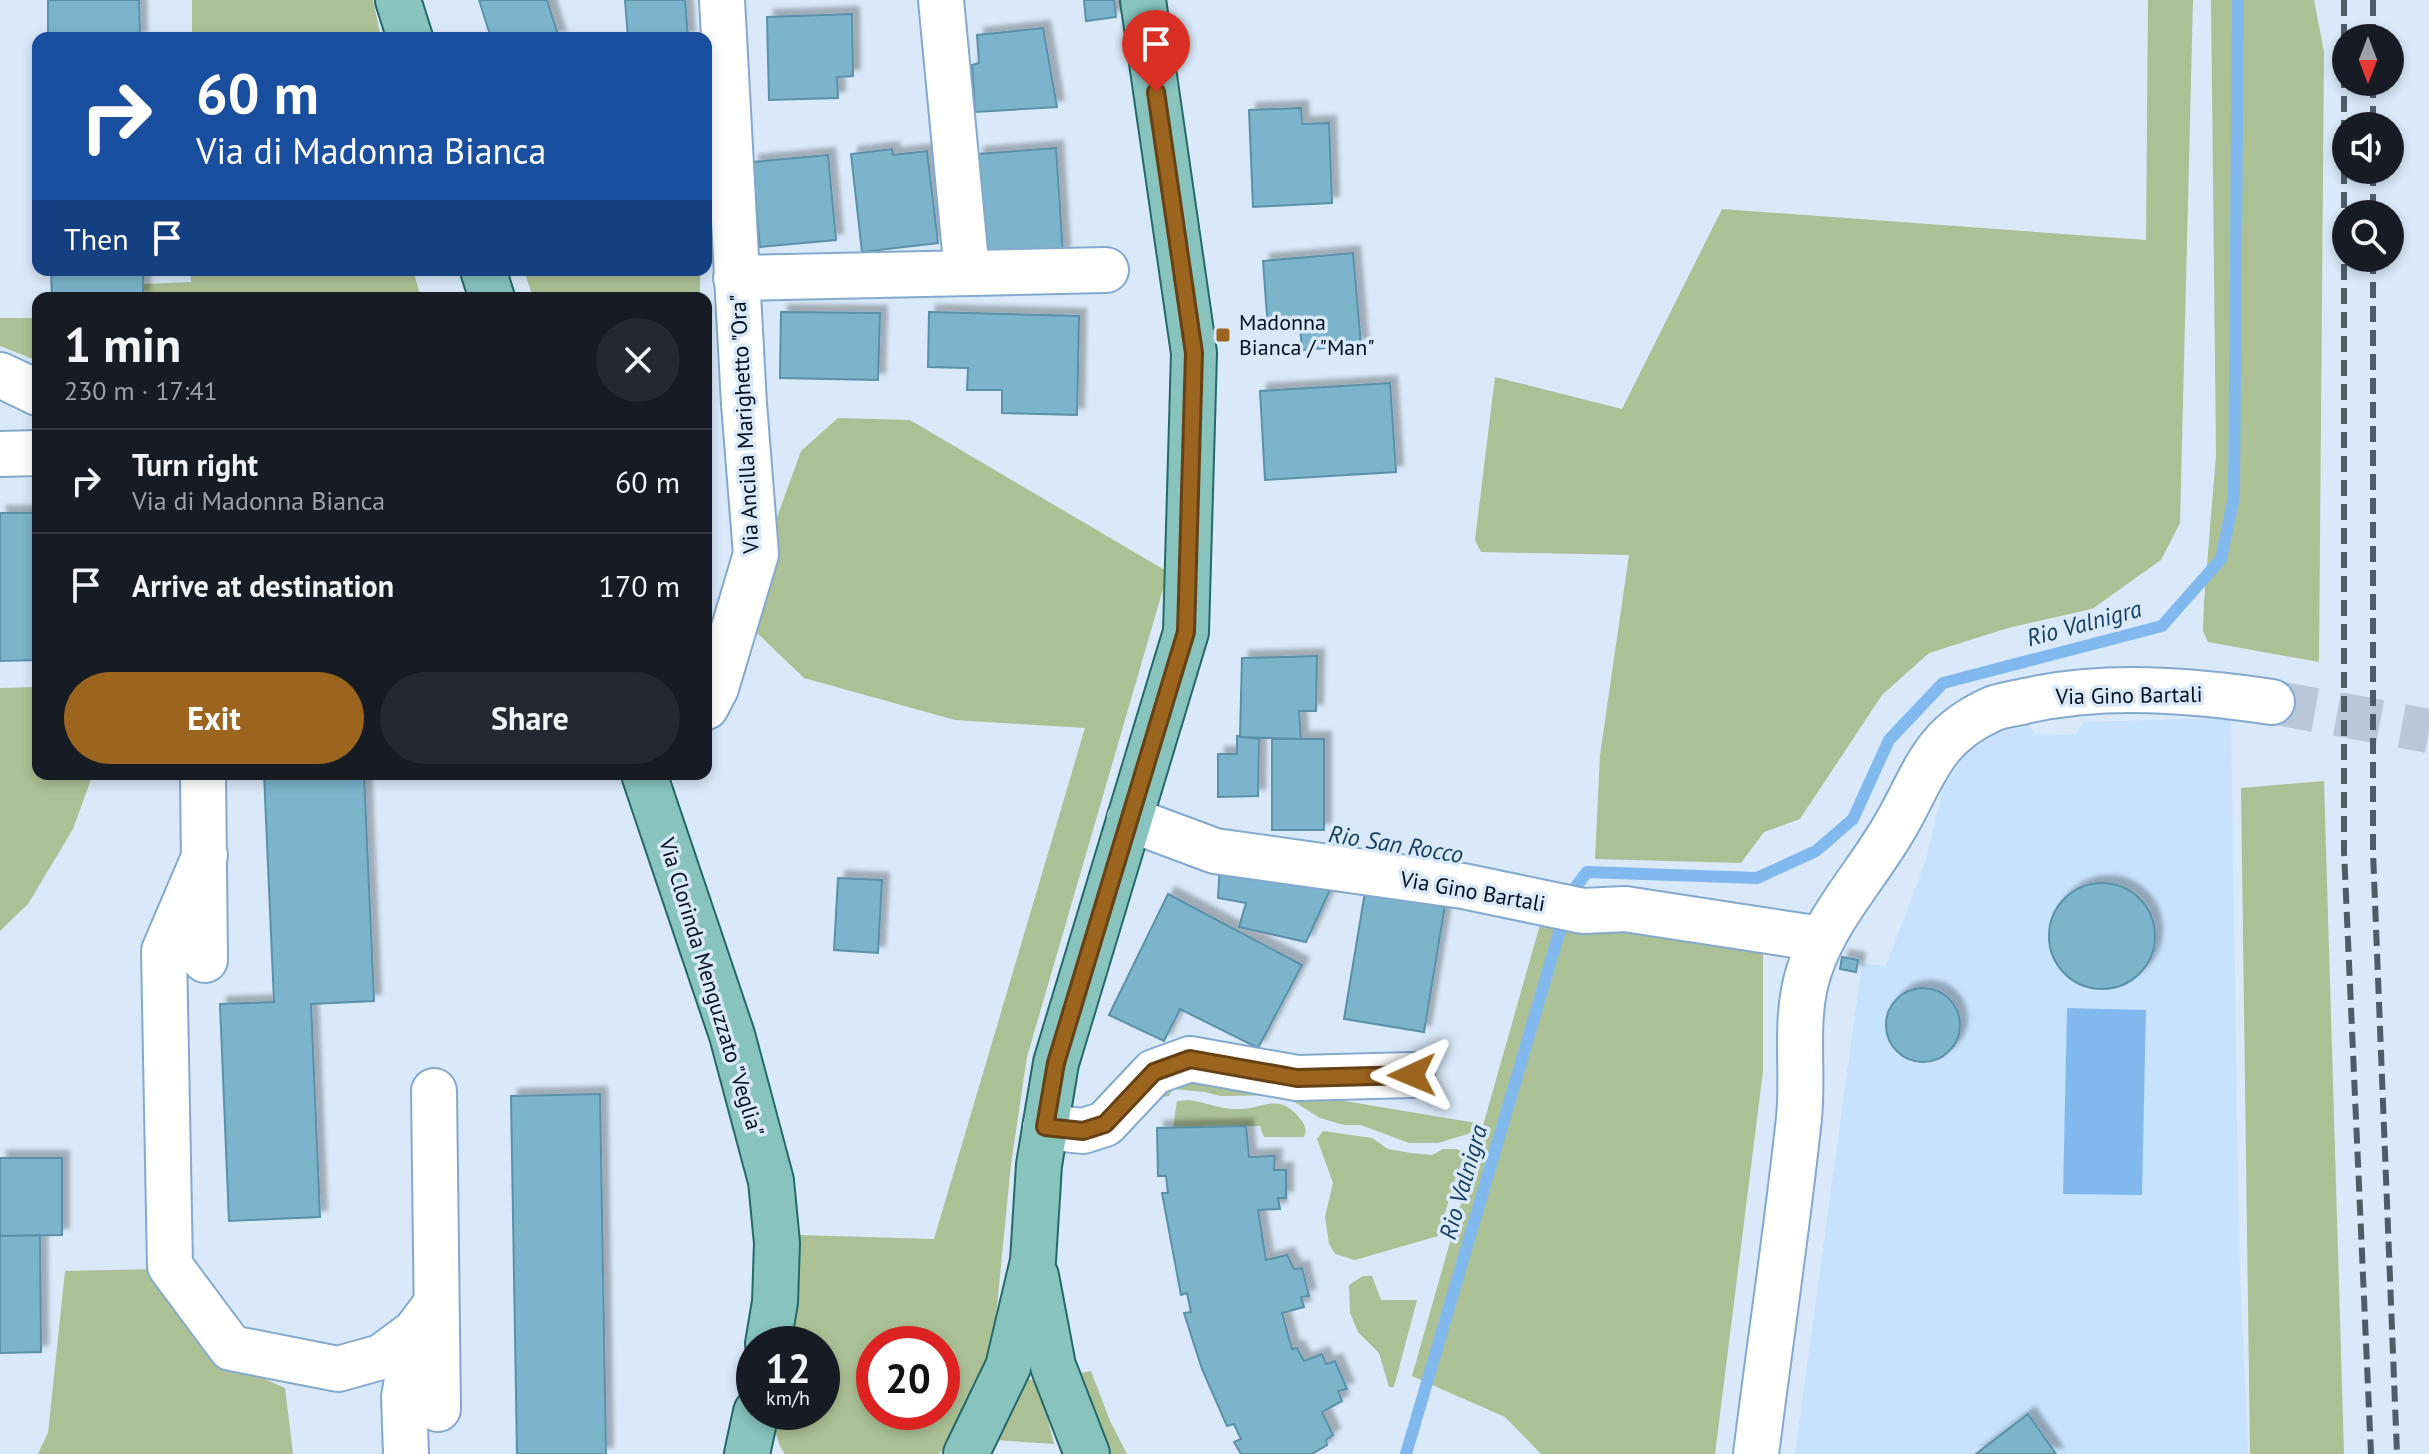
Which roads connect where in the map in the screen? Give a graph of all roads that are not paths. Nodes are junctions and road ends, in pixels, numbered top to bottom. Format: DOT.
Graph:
graph roads {
  1 [pos="398,0"];
  2 [pos="722,0"];
  3 [pos="941,0"];
  4 [pos="1143,0"];
  5 [pos="408,32"];
  6 [pos="1106,270"];
  7 [pos="967,273"];
  8 [pos="736,278"];
  9 [pos="0,375"];
  10 [pos="32,390"];
  11 [pos="32,453"];
  12 [pos="0,454"];
  13 [pos="712,696"];
  14 [pos="2272,702"];
  15 [pos="203,780"];
  16 [pos="646,780"];
  17 [pos="1129,819"];
  18 [pos="205,855"];
  19 [pos="1821,939"];
  20 [pos="205,960"];
  21 [pos="1412,1075"];
  22 [pos="434,1091"];
  23 [pos="1045,1127"];
  24 [pos="1033,1261"];
  25 [pos="426,1318"];
  26 [pos="771,1326"];
  27 [pos="438,1409"];
  28 [pos="406,1454"];
  29 [pos="966,1454"];
  30 [pos="1087,1454"];
  31 [pos="1756,1454"];
  1 -- 5 [label="main road"];
  2 -- 8 [label="street, Via Ancilla Marighetto \"Ora\""];
  3 -- 7 [label="street"];
  4 -- 17 [label="main road"];
  6 -- 7 [label="street, Via Ancilla Marighetto \"Ora\""];
  7 -- 8 [label="street, Via Ancilla Marighetto \"Ora\""];
  8 -- 13 [label="street, Via Ancilla Marighetto \"Ora\""];
  9 -- 10 [label="street"];
  11 -- 12 [label="street"];
  14 -- 19 [label="street, Via Gino Bartali"];
  15 -- 18 [label="street"];
  16 -- 26 [label="main road, Via Clorinda Menguzzato \"Veglia\""];
  17 -- 19 [label="street, Via Gino Bartali"];
  17 -- 23 [label="main road"];
  18 -- 20 [label="street"];
  18 -- 25 [label="street"];
  19 -- 31 [label="street, Via Gino Bartali"];
  21 -- 23 [label="street"];
  22 -- 25 [label="street"];
  23 -- 24 [label="main road"];
  24 -- 29 [label="main road"];
  24 -- 30 [label="main road"];
  25 -- 27 [label="street"];
  25 -- 28 [label="street"];
}
